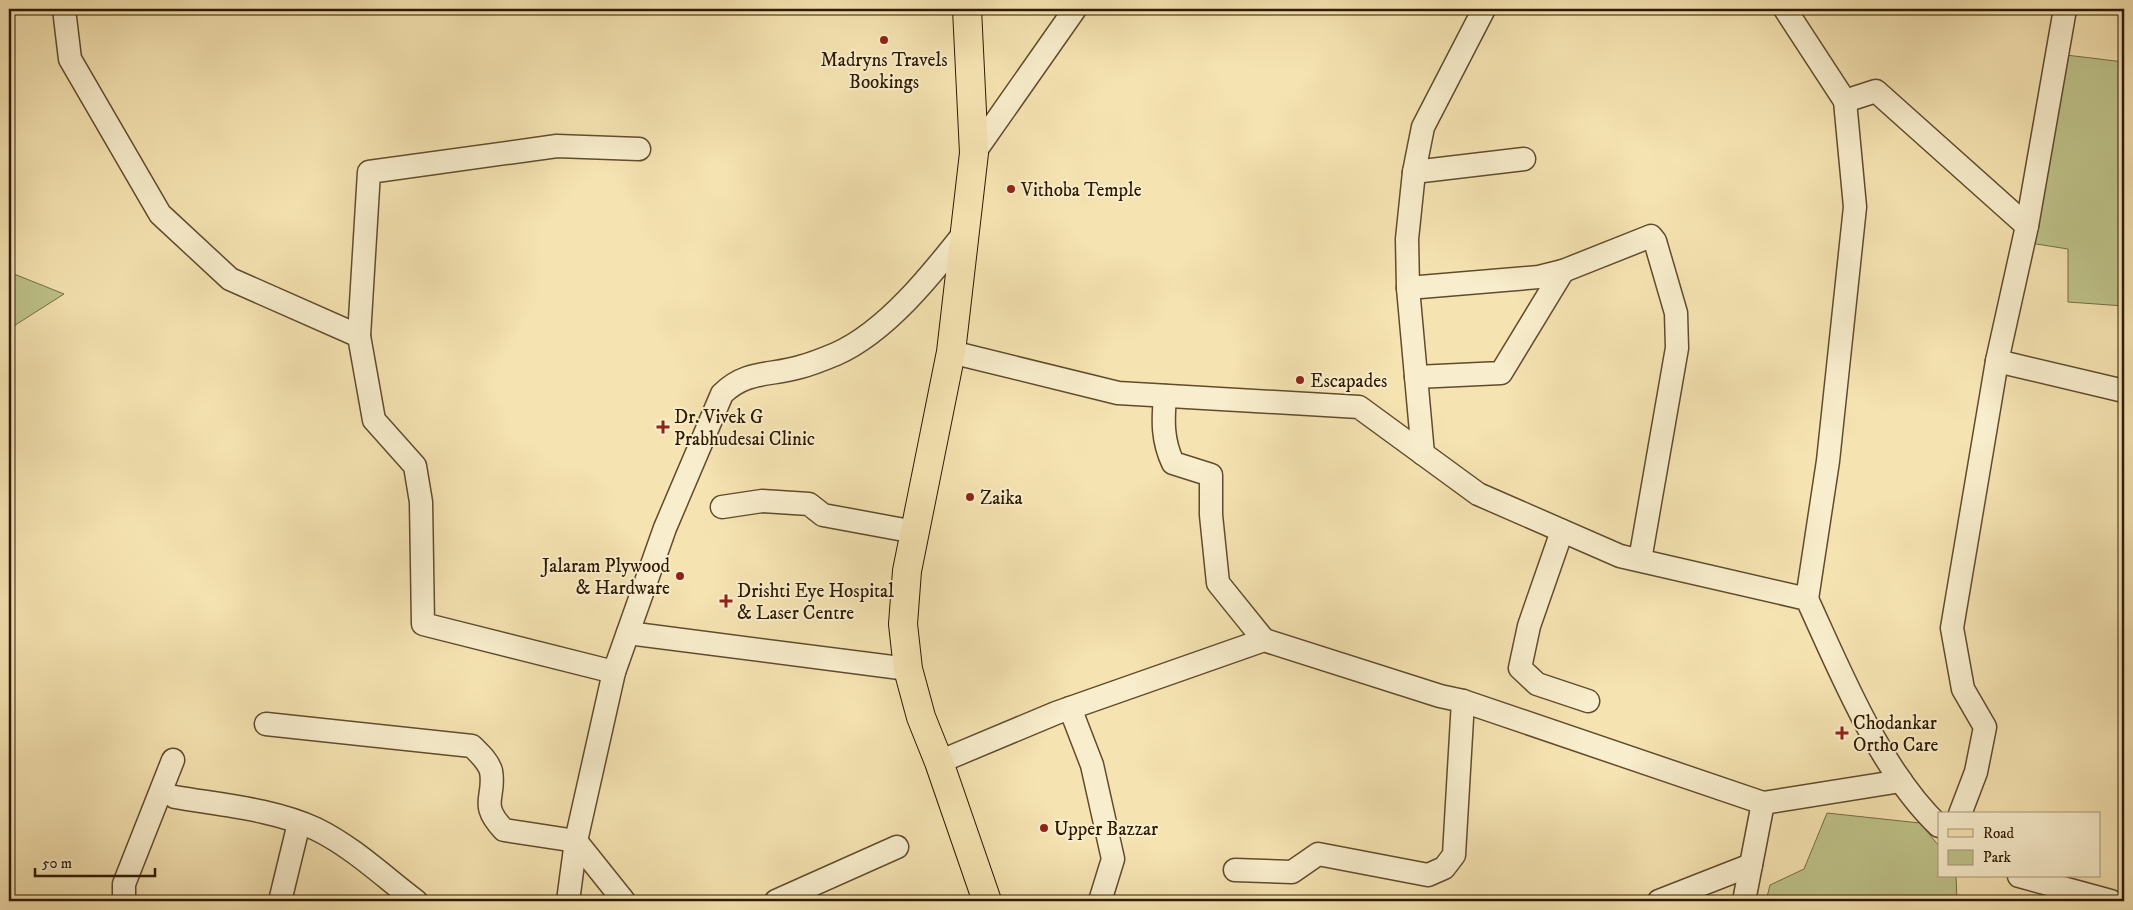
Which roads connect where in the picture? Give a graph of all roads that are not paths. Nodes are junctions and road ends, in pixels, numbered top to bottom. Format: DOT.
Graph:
graph roads {
  1 [pos="64,9"];
  2 [pos="967,9"];
  3 [pos="1076,9"];
  4 [pos="1484,9"];
  5 [pos="1785,9"];
  6 [pos="2065,9"];
  7 [pos="1845,101"];
  8 [pos="639,149"];
  9 [pos="974,153"];
  10 [pos="1524,159"];
  11 [pos="1414,172"];
  12 [pos="2027,226"];
  13 [pos="965,232"];
  14 [pos="1562,271"];
  15 [pos="1408,288"];
  16 [pos="359,336"];
  17 [pos="952,352"];
  18 [pos="1998,361"];
  19 [pos="1416,377"];
  20 [pos="2124,392"];
  21 [pos="1165,396"];
  22 [pos="1423,454"];
  23 [pos="722,507"];
  24 [pos="1562,531"];
  25 [pos="915,532"];
  26 [pos="1640,560"];
  27 [pos="1807,599"];
  28 [pos="628,633"];
  29 [pos="1264,640"];
  30 [pos="908,669"];
  31 [pos="614,672"];
  32 [pos="1463,700"];
  33 [pos="1588,701"];
  34 [pos="1070,708"];
  35 [pos="266,724"];
  36 [pos="173,760"];
  37 [pos="939,762"];
  38 [pos="1901,780"];
  39 [pos="175,797"];
  40 [pos="1763,804"];
  41 [pos="1961,812"];
  42 [pos="298,823"];
  43 [pos="1938,825"];
  44 [pos="576,840"];
  45 [pos="897,847"];
  46 [pos="1751,864"];
  47 [pos="1234,870"];
  48 [pos="2025,878"];
  49 [pos="2086,898"];
  50 [pos="124,901"];
  51 [pos="280,901"];
  52 [pos="416,901"];
  53 [pos="568,901"];
  54 [pos="624,901"];
  55 [pos="776,901"];
  56 [pos="987,901"];
  57 [pos="1100,901"];
  58 [pos="1659,901"];
  59 [pos="1744,901"];
  60 [pos="2111,901"];
  1 -- 16 [label="street"];
  2 -- 9 [label="main road"];
  3 -- 9 [label="street"];
  4 -- 11 [label="street"];
  5 -- 7 [label="street"];
  6 -- 12 [label="street"];
  7 -- 12 [label="street"];
  7 -- 27 [label="street"];
  8 -- 16 [label="street"];
  9 -- 13 [label="main road"];
  10 -- 11 [label="street"];
  11 -- 15 [label="street"];
  12 -- 18 [label="street"];
  13 -- 17 [label="main road"];
  13 -- 28 [label="street"];
  14 -- 15 [label="street"];
  14 -- 19 [label="street"];
  14 -- 26 [label="street"];
  15 -- 19 [label="street"];
  16 -- 31 [label="street"];
  17 -- 21 [label="street"];
  17 -- 25 [label="main road"];
  18 -- 20 [label="street"];
  18 -- 41 [label="street"];
  19 -- 22 [label="street"];
  21 -- 22 [label="street"];
  21 -- 29 [label="street"];
  22 -- 24 [label="street"];
  23 -- 25 [label="street"];
  24 -- 26 [label="street"];
  24 -- 33 [label="street"];
  25 -- 30 [label="main road"];
  26 -- 27 [label="street"];
  27 -- 38 [label="street"];
  28 -- 30 [label="street"];
  28 -- 31 [label="street"];
  29 -- 32 [label="street"];
  29 -- 34 [label="street"];
  30 -- 37 [label="main road"];
  31 -- 44 [label="street"];
  32 -- 40 [label="street"];
  32 -- 47 [label="street"];
  34 -- 37 [label="street"];
  34 -- 57 [label="street"];
  35 -- 44 [label="street"];
  36 -- 50 [label="street"];
  37 -- 56 [label="main road"];
  38 -- 40 [label="street"];
  38 -- 43 [label="street"];
  39 -- 42 [label="street"];
  40 -- 46 [label="street"];
  42 -- 51 [label="street"];
  42 -- 52 [label="street"];
  44 -- 53 [label="street"];
  44 -- 54 [label="street"];
  45 -- 55 [label="street"];
  46 -- 58 [label="street"];
  46 -- 59 [label="street"];
  48 -- 49 [label="street"];
  49 -- 60 [label="street"];
}
